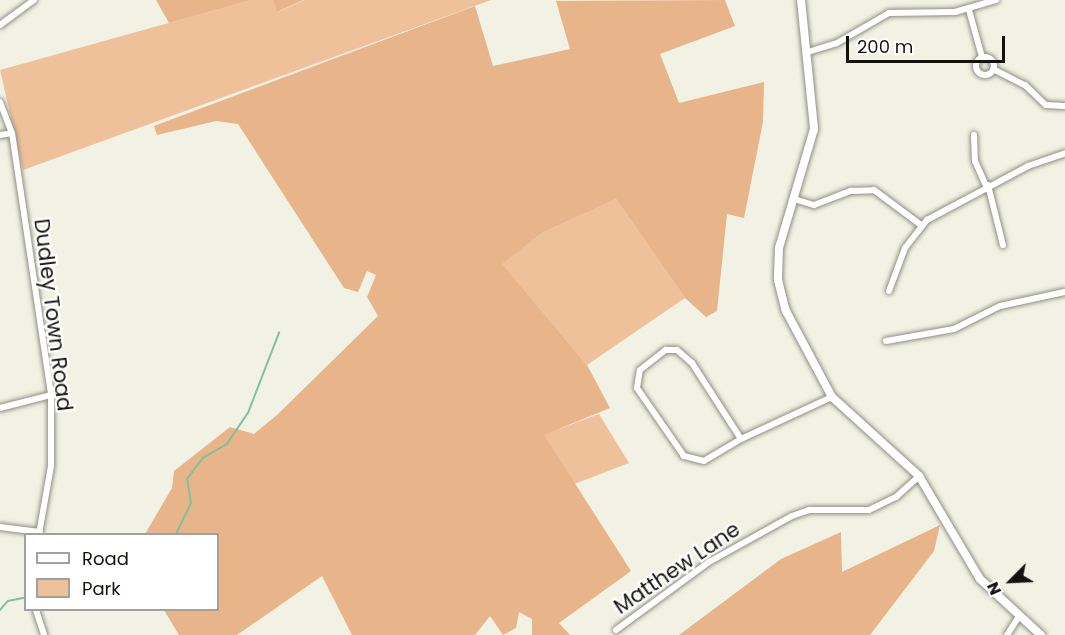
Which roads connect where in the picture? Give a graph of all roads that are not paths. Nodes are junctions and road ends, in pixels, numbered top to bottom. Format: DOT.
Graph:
graph roads {
  1 [pos="34,0"];
  2 [pos="801,0"];
  3 [pos="996,0"];
  4 [pos="969,10"];
  5 [pos="0,25"];
  6 [pos="808,52"];
  7 [pos="982,57"];
  8 [pos="993,69"];
  9 [pos="0,102"];
  10 [pos="1065,106"];
  11 [pos="12,133"];
  12 [pos="0,135"];
  13 [pos="974,135"];
  14 [pos="1065,153"];
  15 [pos="987,186"];
  16 [pos="794,199"];
  17 [pos="921,225"];
  18 [pos="1003,245"];
  19 [pos="889,291"];
  20 [pos="1065,292"];
  21 [pos="886,341"];
  22 [pos="51,394"];
  23 [pos="832,397"];
  24 [pos="0,408"];
  25 [pos="741,439"];
  26 [pos="919,476"];
  27 [pos="0,527"];
  28 [pos="39,533"];
  29 [pos="37,611"];
  30 [pos="1018,618"];
  31 [pos="616,630"];
  32 [pos="45,635"];
  33 [pos="1007,635"];
  34 [pos="1041,635"];
  1 -- 5 [label="street"];
  2 -- 6 [label="main road"];
  3 -- 4 [label="street"];
  4 -- 6 [label="street"];
  4 -- 7 [label="street"];
  6 -- 16 [label="main road"];
  7 -- 8 [label="street"];
  7 -- 8 [label="street"];
  8 -- 10 [label="street"];
  9 -- 11 [label="street, Dudley Town Road"];
  11 -- 12 [label="street"];
  11 -- 22 [label="street, Dudley Town Road"];
  13 -- 15 [label="street"];
  14 -- 15 [label="street"];
  15 -- 17 [label="street"];
  15 -- 18 [label="street"];
  16 -- 17 [label="street"];
  16 -- 23 [label="main road"];
  17 -- 19 [label="street"];
  20 -- 21 [label="street"];
  22 -- 24 [label="street"];
  22 -- 28 [label="street, Dudley Town Road"];
  23 -- 25 [label="street"];
  23 -- 26 [label="main road"];
  25 -- 25 [label="street"];
  26 -- 30 [label="main road"];
  26 -- 31 [label="street, Matthew Lane"];
  27 -- 28 [label="street"];
  29 -- 32 [label="street"];
  30 -- 33 [label="street"];
  30 -- 34 [label="main road"];
}
